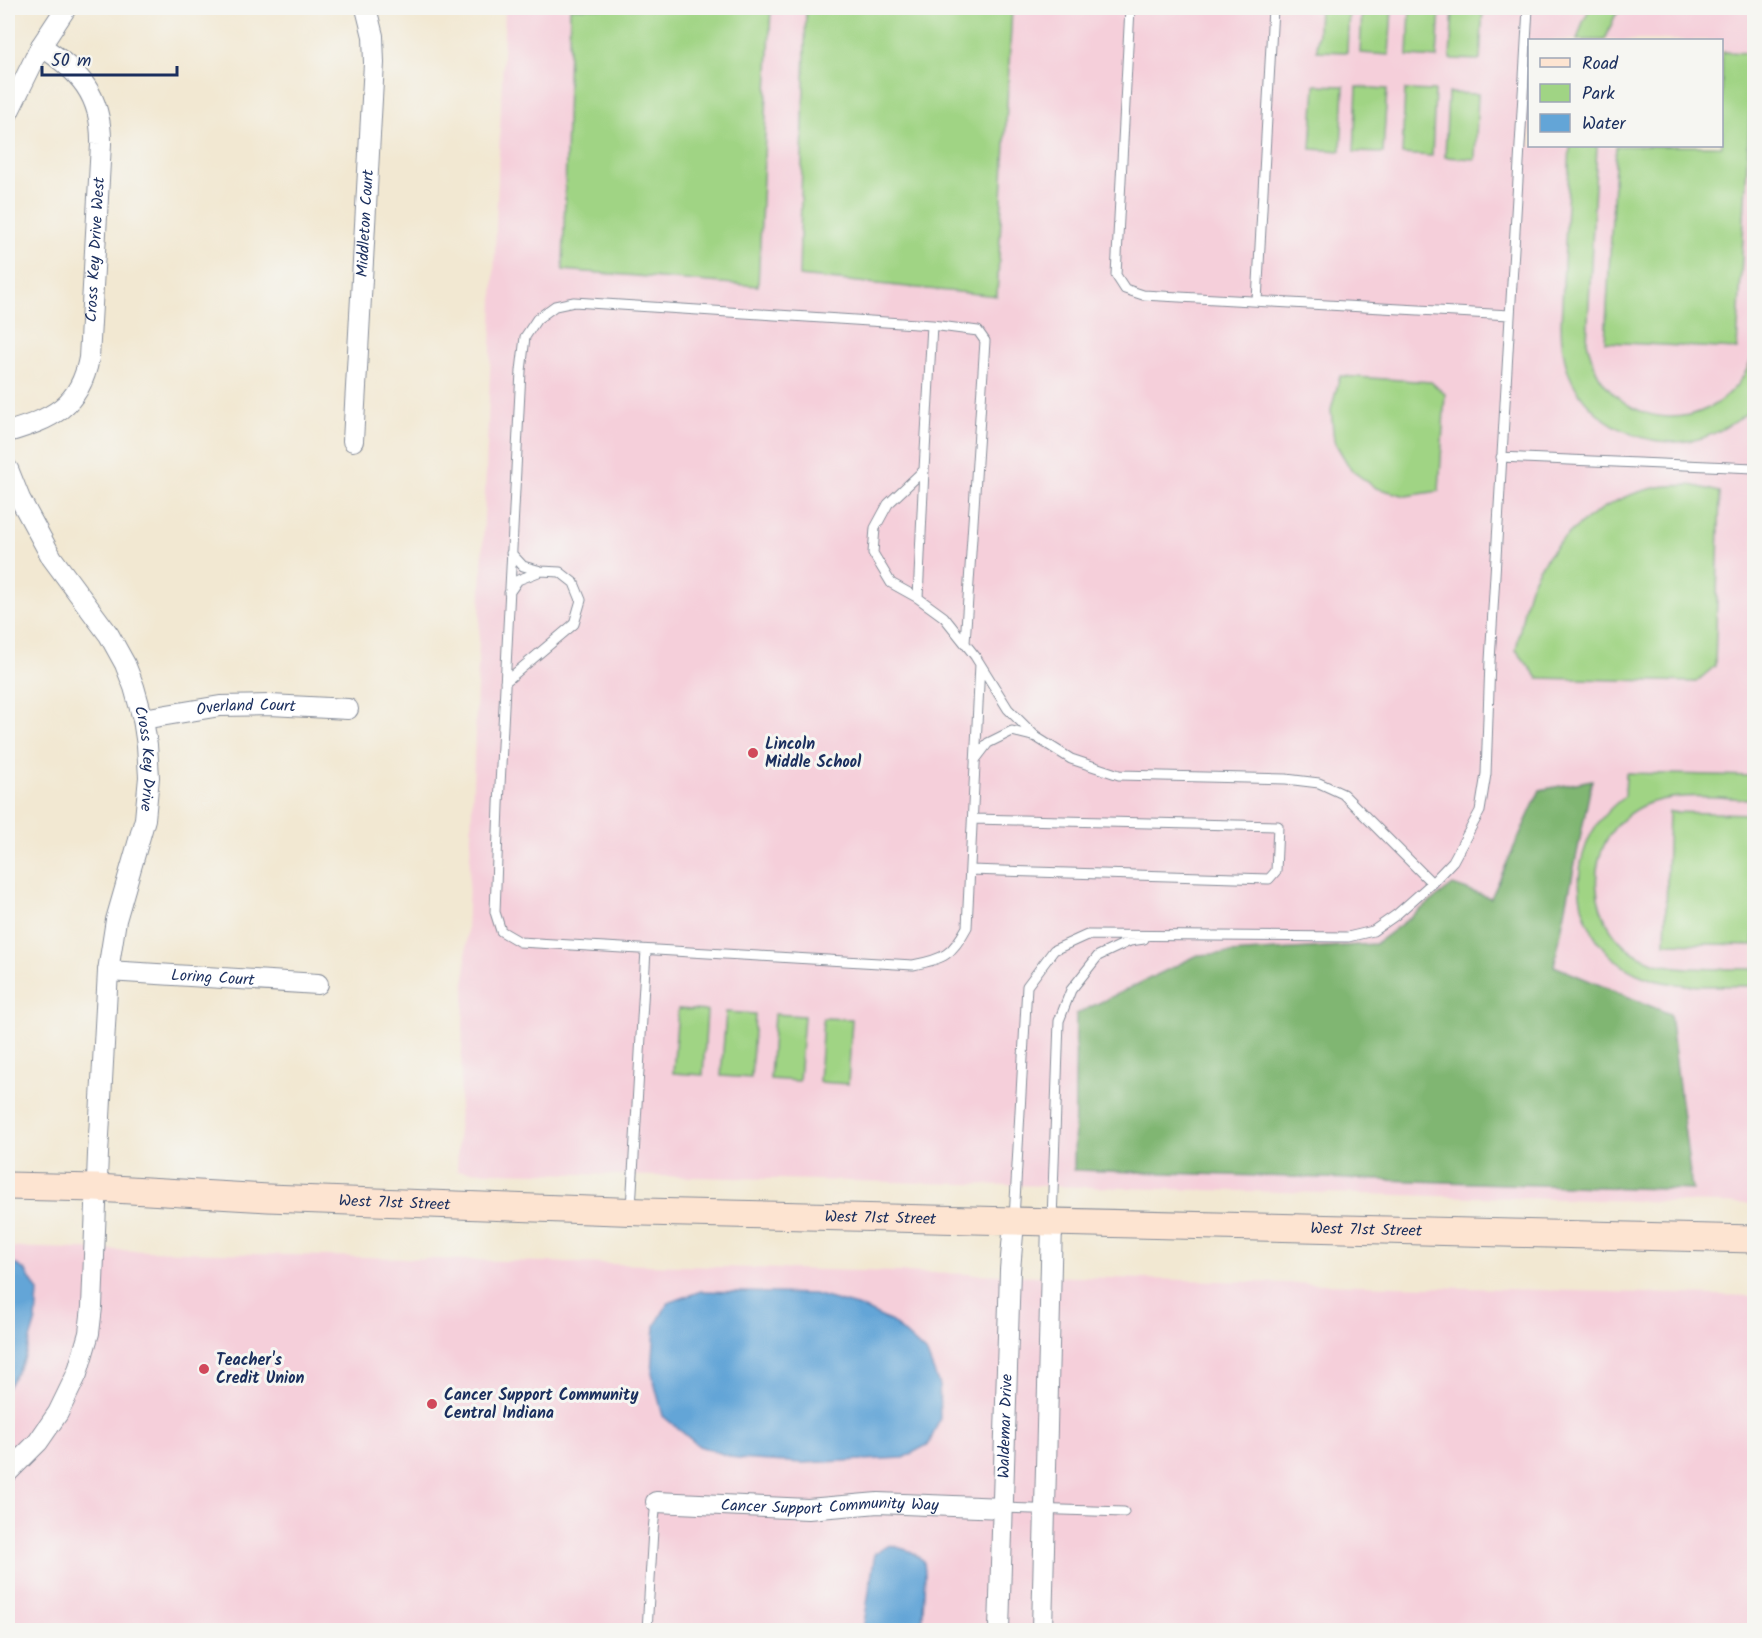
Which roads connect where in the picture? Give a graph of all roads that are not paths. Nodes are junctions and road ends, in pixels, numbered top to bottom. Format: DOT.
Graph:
graph roads {
  1 [pos="66,8"];
  2 [pos="366,8"];
  3 [pos="1130,8"];
  4 [pos="1273,8"];
  5 [pos="1528,8"];
  6 [pos="41,46"];
  7 [pos="8,113"];
  8 [pos="1257,301"];
  9 [pos="1510,315"];
  10 [pos="932,325"];
  11 [pos="8,432"];
  12 [pos="353,441"];
  13 [pos="1501,457"];
  14 [pos="1755,468"];
  15 [pos="8,469"];
  16 [pos="924,471"];
  17 [pos="511,553"];
  18 [pos="541,571"];
  19 [pos="509,593"];
  20 [pos="918,598"];
  21 [pos="965,643"];
  22 [pos="980,664"];
  23 [pos="505,682"];
  24 [pos="348,709"];
  25 [pos="143,719"];
  26 [pos="1036,737"];
  27 [pos="975,760"];
  28 [pos="973,819"];
  29 [pos="970,870"];
  30 [pos="1432,883"];
  31 [pos="1182,934"];
  32 [pos="646,950"];
  33 [pos="108,971"];
  34 [pos="318,984"];
  35 [pos="8,1186"];
  36 [pos="96,1188"];
  37 [pos="631,1212"];
  38 [pos="1014,1222"];
  39 [pos="1052,1223"];
  40 [pos="1755,1239"];
  41 [pos="8,1472"];
  42 [pos="656,1502"];
  43 [pos="1004,1508"];
  44 [pos="1045,1510"];
  45 [pos="1124,1512"];
  46 [pos="647,1630"];
  47 [pos="999,1630"];
  48 [pos="1042,1630"];
  1 -- 6 [label="street"];
  2 -- 12 [label="street, Middleton Court"];
  3 -- 8 [label="lane"];
  4 -- 8 [label="lane"];
  5 -- 9 [label="lane"];
  6 -- 7 [label="street"];
  6 -- 11 [label="street, Cross Key Drive West"];
  8 -- 9 [label="lane"];
  9 -- 13 [label="lane"];
  10 -- 16 [label="lane"];
  10 -- 17 [label="lane"];
  10 -- 21 [label="lane"];
  13 -- 14 [label="lane"];
  13 -- 30 [label="lane"];
  15 -- 25 [label="street, Cross Key Drive"];
  16 -- 20 [label="lane"];
  16 -- 20 [label="lane"];
  17 -- 18 [label="lane"];
  17 -- 19 [label="lane"];
  18 -- 19 [label="lane"];
  18 -- 23 [label="lane"];
  19 -- 23 [label="lane"];
  20 -- 21 [label="lane"];
  21 -- 22 [label="lane"];
  22 -- 26 [label="lane"];
  22 -- 27 [label="lane"];
  23 -- 32 [label="lane"];
  24 -- 25 [label="street, Overland Court"];
  25 -- 33 [label="street, Cross Key Drive"];
  26 -- 27 [label="lane"];
  26 -- 30 [label="lane"];
  27 -- 28 [label="lane"];
  28 -- 29 [label="lane"];
  28 -- 29 [label="lane"];
  29 -- 32 [label="lane"];
  30 -- 31 [label="lane"];
  31 -- 38 [label="lane"];
  31 -- 39 [label="lane"];
  32 -- 37 [label="lane"];
  33 -- 34 [label="street, Loring Court"];
  33 -- 36 [label="street, Cross Key Drive"];
  35 -- 36 [label="main road, West 71st Street"];
  36 -- 37 [label="main road, West 71st Street"];
  36 -- 41 [label="street, Cross Key Drive"];
  37 -- 38 [label="main road, West 71st Street"];
  38 -- 39 [label="main road, West 71st Street"];
  38 -- 43 [label="street, Waldemar Drive"];
  39 -- 40 [label="main road, West 71st Street"];
  39 -- 44 [label="street"];
  42 -- 43 [label="street, Cancer Support Community Way"];
  42 -- 46 [label="lane"];
  43 -- 44 [label="lane"];
  43 -- 47 [label="street, Waldemar Drive"];
  44 -- 45 [label="lane"];
  44 -- 48 [label="street"];
}
